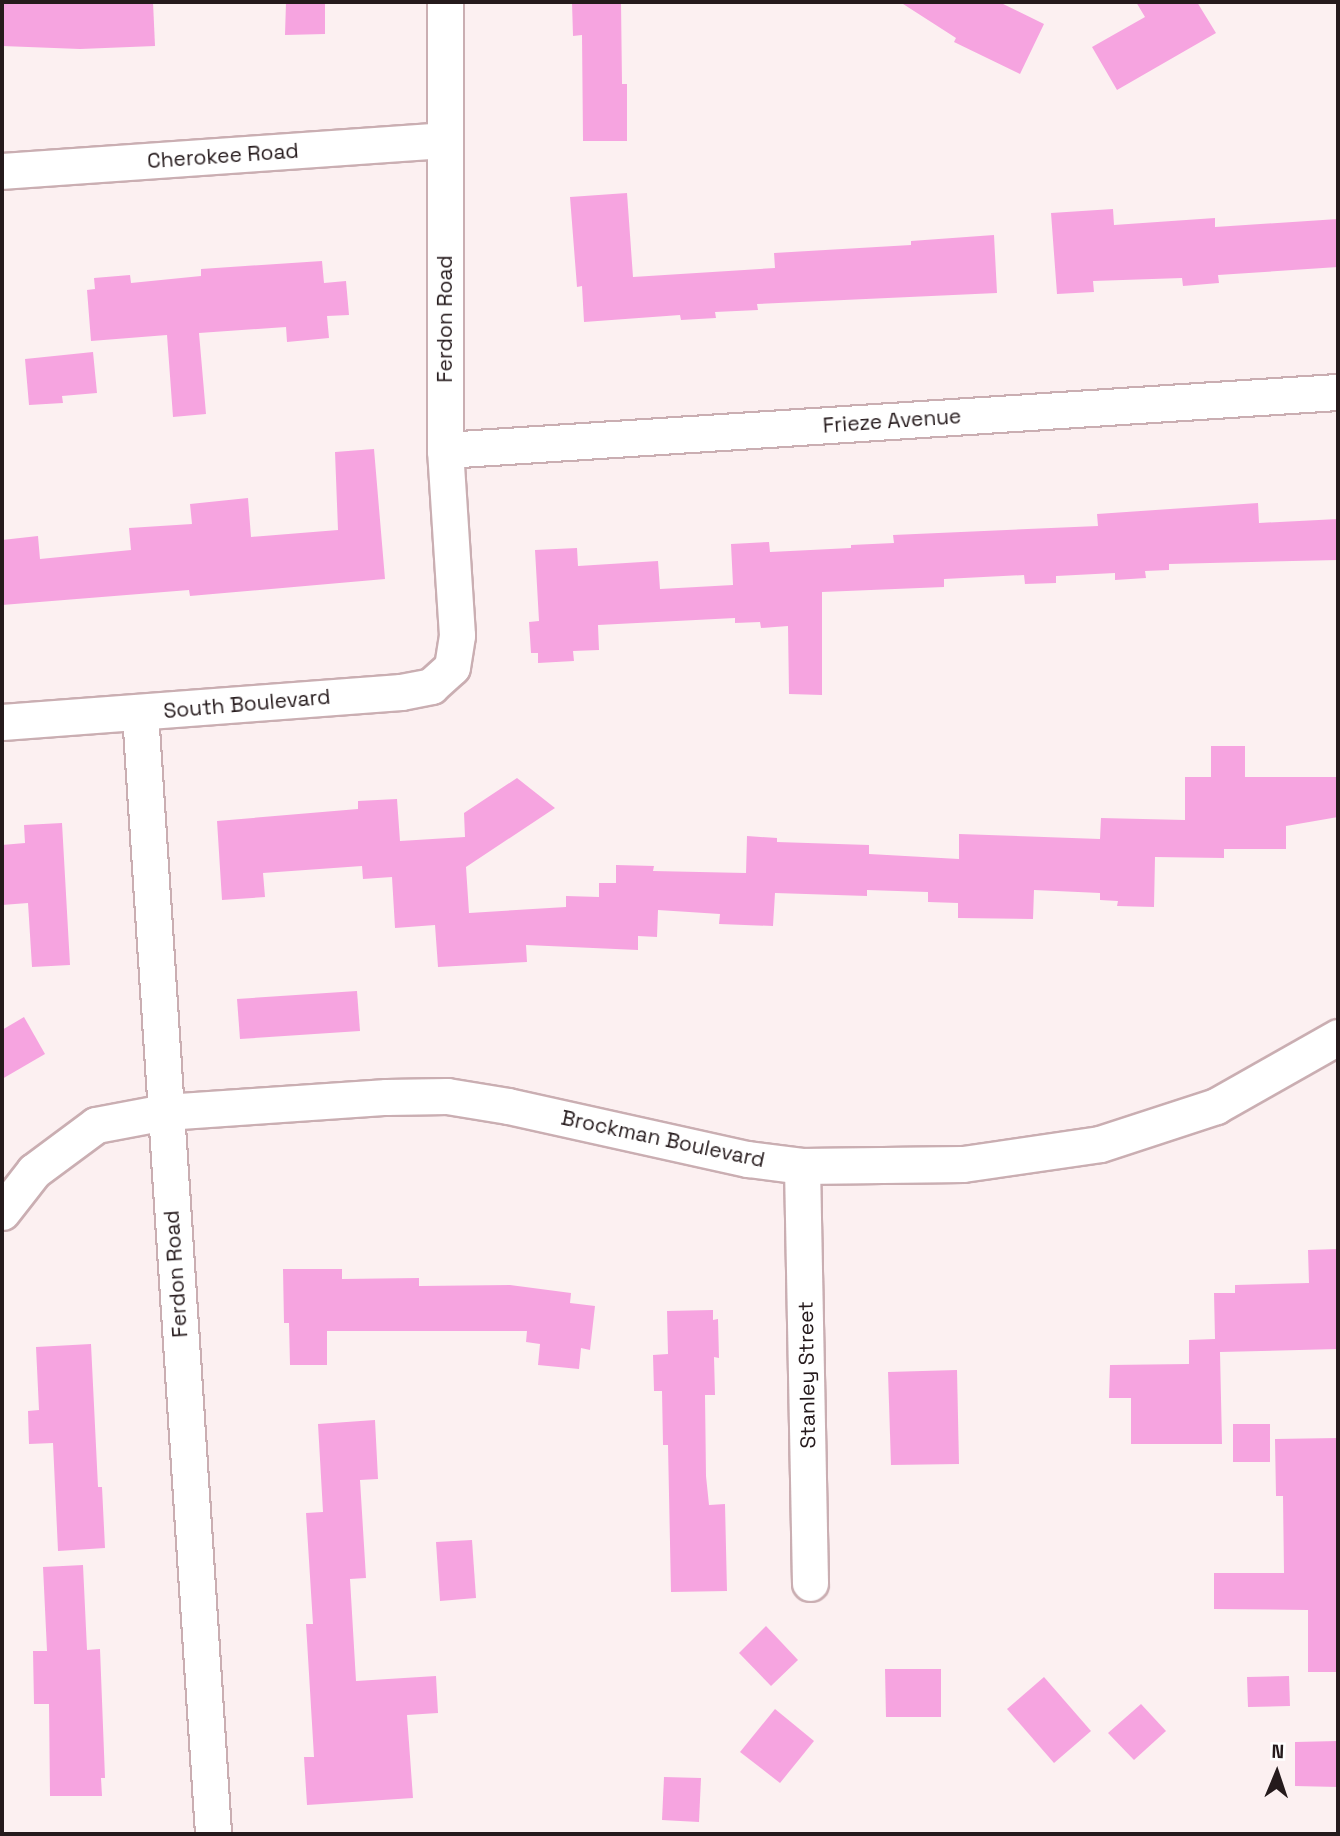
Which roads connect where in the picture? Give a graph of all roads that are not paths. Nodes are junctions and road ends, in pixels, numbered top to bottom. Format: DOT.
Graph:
graph roads {
  1 [pos="445,2"];
  2 [pos="444,140"];
  3 [pos="2,171"];
  4 [pos="1338,392"];
  5 [pos="445,450"];
  6 [pos="457,635"];
  7 [pos="140,713"];
  8 [pos="2,722"];
  9 [pos="1338,1038"];
  10 [pos="165,1112"];
  11 [pos="802,1166"];
  12 [pos="2,1212"];
  13 [pos="810,1583"];
  14 [pos="213,1834"];
  1 -- 2 [label="street, Ferdon Road"];
  2 -- 3 [label="street, Cherokee Road"];
  2 -- 5 [label="street, Ferdon Road"];
  4 -- 5 [label="street, Frieze Avenue"];
  5 -- 6 [label="street, Ferdon Road"];
  6 -- 7 [label="street, South Boulevard"];
  7 -- 8 [label="street, South Boulevard"];
  7 -- 10 [label="street, Ferdon Road"];
  9 -- 11 [label="street, Brockman Boulevard"];
  10 -- 11 [label="street, Brockman Boulevard"];
  10 -- 12 [label="street, Brockman Boulevard"];
  10 -- 14 [label="street, Ferdon Road"];
  11 -- 13 [label="street, Stanley Street"];
}
